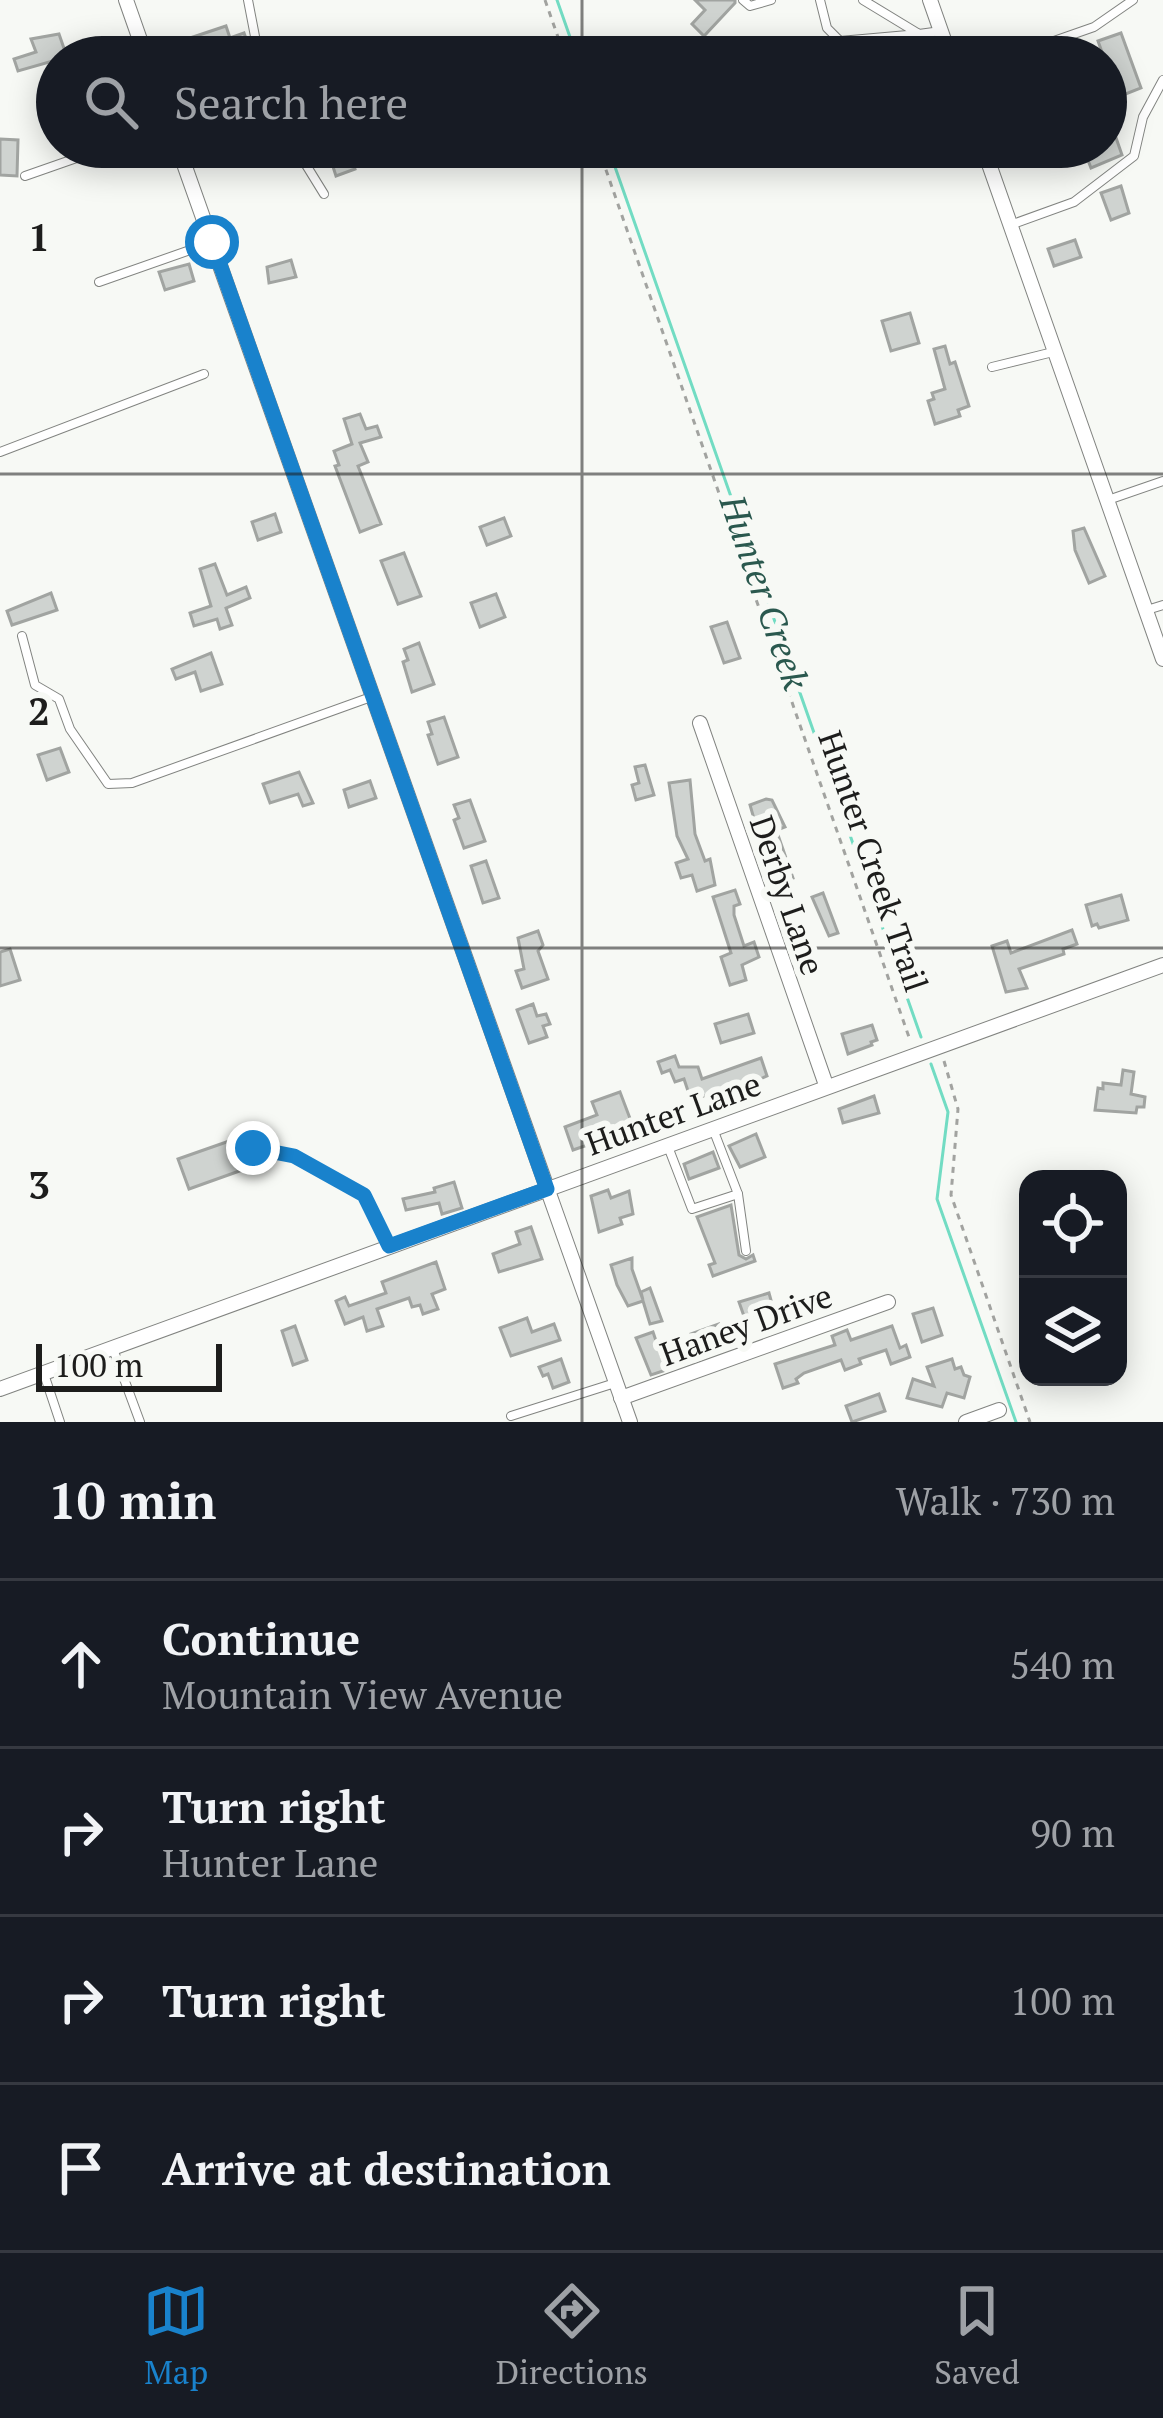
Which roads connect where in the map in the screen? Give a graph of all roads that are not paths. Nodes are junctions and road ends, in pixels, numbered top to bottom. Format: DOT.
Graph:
graph roads {
  1 [pos="126,0"];
  2 [pos="248,0"];
  3 [pos="743,0"];
  4 [pos="771,0"];
  5 [pos="820,0"];
  6 [pos="863,0"];
  7 [pos="930,0"];
  8 [pos="1132,0"];
  9 [pos="941,31"];
  10 [pos="919,34"];
  11 [pos="139,36"];
  12 [pos="255,36"];
  13 [pos="835,36"];
  14 [pos="896,36"];
  15 [pos="943,36"];
  16 [pos="1068,36"];
  17 [pos="1163,80"];
  18 [pos="1127,161"];
  19 [pos="48,168"];
  20 [pos="185,168"];
  21 [pos="309,168"];
  22 [pos="991,168"];
  23 [pos="1118,168"];
  24 [pos="25,176"];
  25 [pos="324,194"];
  26 [pos="1011,225"];
  27 [pos="212,242"];
  28 [pos="99,282"];
  29 [pos="1054,352"];
  30 [pos="992,367"];
  31 [pos="204,374"];
  32 [pos="0,452"];
  33 [pos="1163,481"];
  34 [pos="1107,501"];
  35 [pos="1163,604"];
  36 [pos="1146,611"];
  37 [pos="22,636"];
  38 [pos="1163,659"];
  39 [pos="372,696"];
  40 [pos="700,723"];
  41 [pos="1163,965"];
  42 [pos="826,1085"];
  43 [pos="712,1128"];
  44 [pos="667,1144"];
  45 [pos="253,1148"];
  46 [pos="547,1189"];
  47 [pos="738,1194"];
  48 [pos="389,1246"];
  49 [pos="746,1251"];
  50 [pos="888,1302"];
  51 [pos="112,1348"];
  52 [pos="44,1372"];
  53 [pos="0,1389"];
  54 [pos="619,1390"];
  55 [pos="999,1410"];
  56 [pos="511,1416"];
  57 [pos="61,1422"];
  58 [pos="140,1422"];
  59 [pos="630,1422"];
  60 [pos="966,1422"];
  1 -- 11 [label="street"];
  2 -- 12 [label="lane"];
  3 -- 4 [label="lane"];
  5 -- 13 [label="lane"];
  6 -- 10 [label="lane"];
  7 -- 9 [label="street"];
  8 -- 16 [label="lane"];
  9 -- 10 [label="lane"];
  9 -- 15 [label="street"];
  10 -- 14 [label="lane"];
  17 -- 18 [label="lane"];
  19 -- 24 [label="lane"];
  20 -- 27 [label="street"];
  21 -- 25 [label="lane"];
  22 -- 26 [label="street"];
  23 -- 26 [label="lane"];
  26 -- 29 [label="street"];
  27 -- 28 [label="lane"];
  27 -- 39 [label="street"];
  29 -- 30 [label="lane"];
  29 -- 34 [label="street"];
  31 -- 32 [label="lane"];
  33 -- 34 [label="lane"];
  34 -- 36 [label="street"];
  35 -- 36 [label="lane"];
  36 -- 38 [label="street"];
  37 -- 39 [label="lane"];
  39 -- 46 [label="street"];
  40 -- 42 [label="street, Derby Lane"];
  41 -- 42 [label="street, Hunter Lane"];
  42 -- 43 [label="street, Hunter Lane"];
  43 -- 44 [label="street, Hunter Lane"];
  43 -- 47 [label="lane"];
  44 -- 46 [label="street, Hunter Lane"];
  44 -- 47 [label="lane"];
  45 -- 48 [label="lane"];
  46 -- 48 [label="street, Hunter Lane"];
  46 -- 54 [label="street"];
  47 -- 49 [label="lane"];
  48 -- 51 [label="street, Hunter Lane"];
  50 -- 54 [label="street, Haney Drive"];
  51 -- 52 [label="street, Hunter Lane"];
  51 -- 58 [label="lane"];
  52 -- 53 [label="street, Hunter Lane"];
  52 -- 57 [label="lane"];
  54 -- 56 [label="lane"];
  54 -- 59 [label="street"];
  55 -- 60 [label="street"];
}
